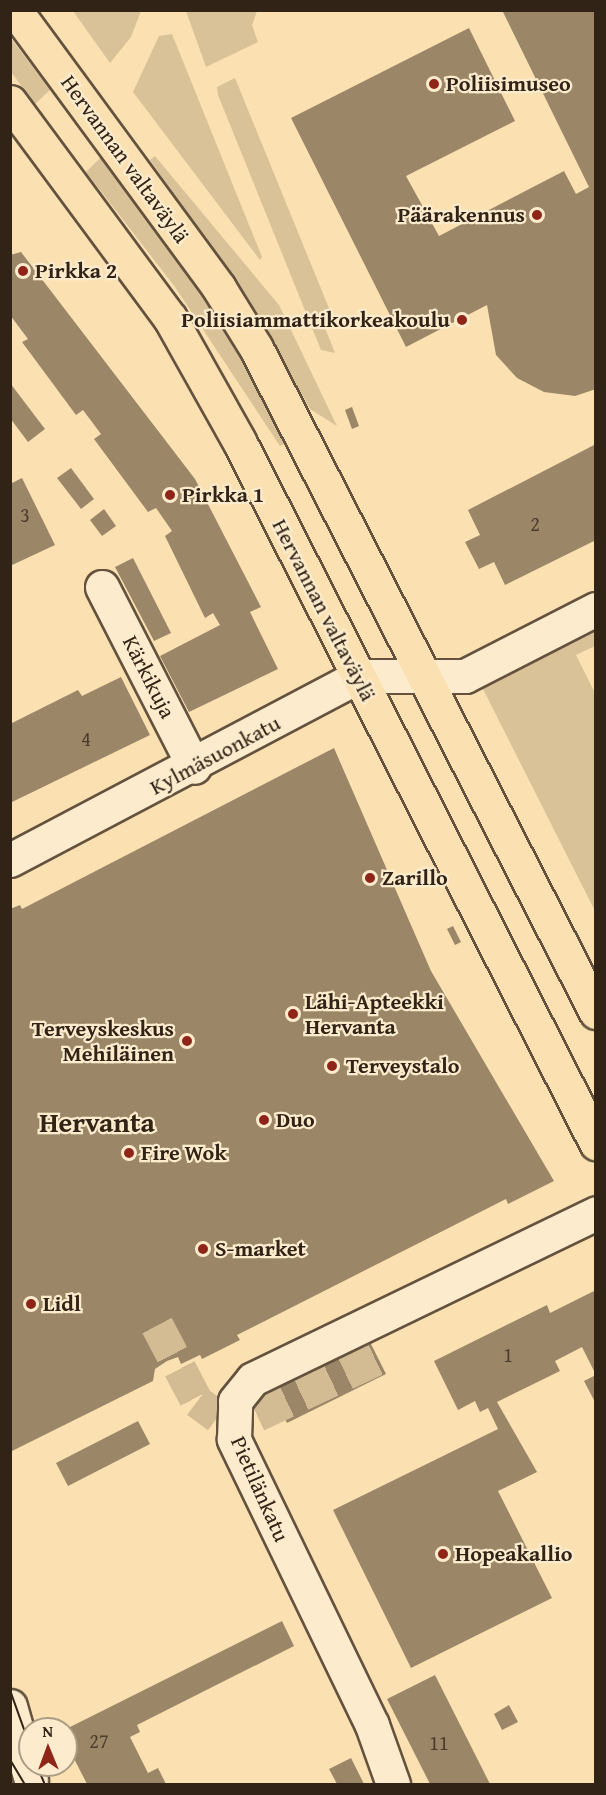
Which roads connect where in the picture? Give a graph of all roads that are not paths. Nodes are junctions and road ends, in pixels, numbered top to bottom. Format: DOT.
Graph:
graph roads {
  1 [pos="15,10"];
  2 [pos="15,108"];
  3 [pos="100,600"];
  4 [pos="596,609"];
  5 [pos="424,675"];
  6 [pos="359,676"];
  7 [pos="194,767"];
  8 [pos="10,860"];
  9 [pos="596,1012"];
  10 [pos="596,1143"];
  11 [pos="596,1213"];
  12 [pos="10,1706"];
  13 [pos="10,1740"];
  14 [pos="32,1782"];
  15 [pos="393,1785"];
  1 -- 5 [label="main road, Hervannan valtaväylä"];
  2 -- 6 [label="main road, Hervannan valtaväylä"];
  3 -- 7 [label="street, Kärkikuja"];
  4 -- 5 [label="street, Kylmäsuonkatu"];
  5 -- 6 [label="street, Kylmäsuonkatu"];
  5 -- 9 [label="main road, Hervannan valtaväylä"];
  6 -- 7 [label="street, Kylmäsuonkatu"];
  6 -- 10 [label="main road, Hervannan valtaväylä"];
  7 -- 8 [label="street, Kylmäsuonkatu"];
  11 -- 15 [label="street, Pietilänkatu"];
  12 -- 14 [label="street"];
  13 -- 14 [label="street"];
}
